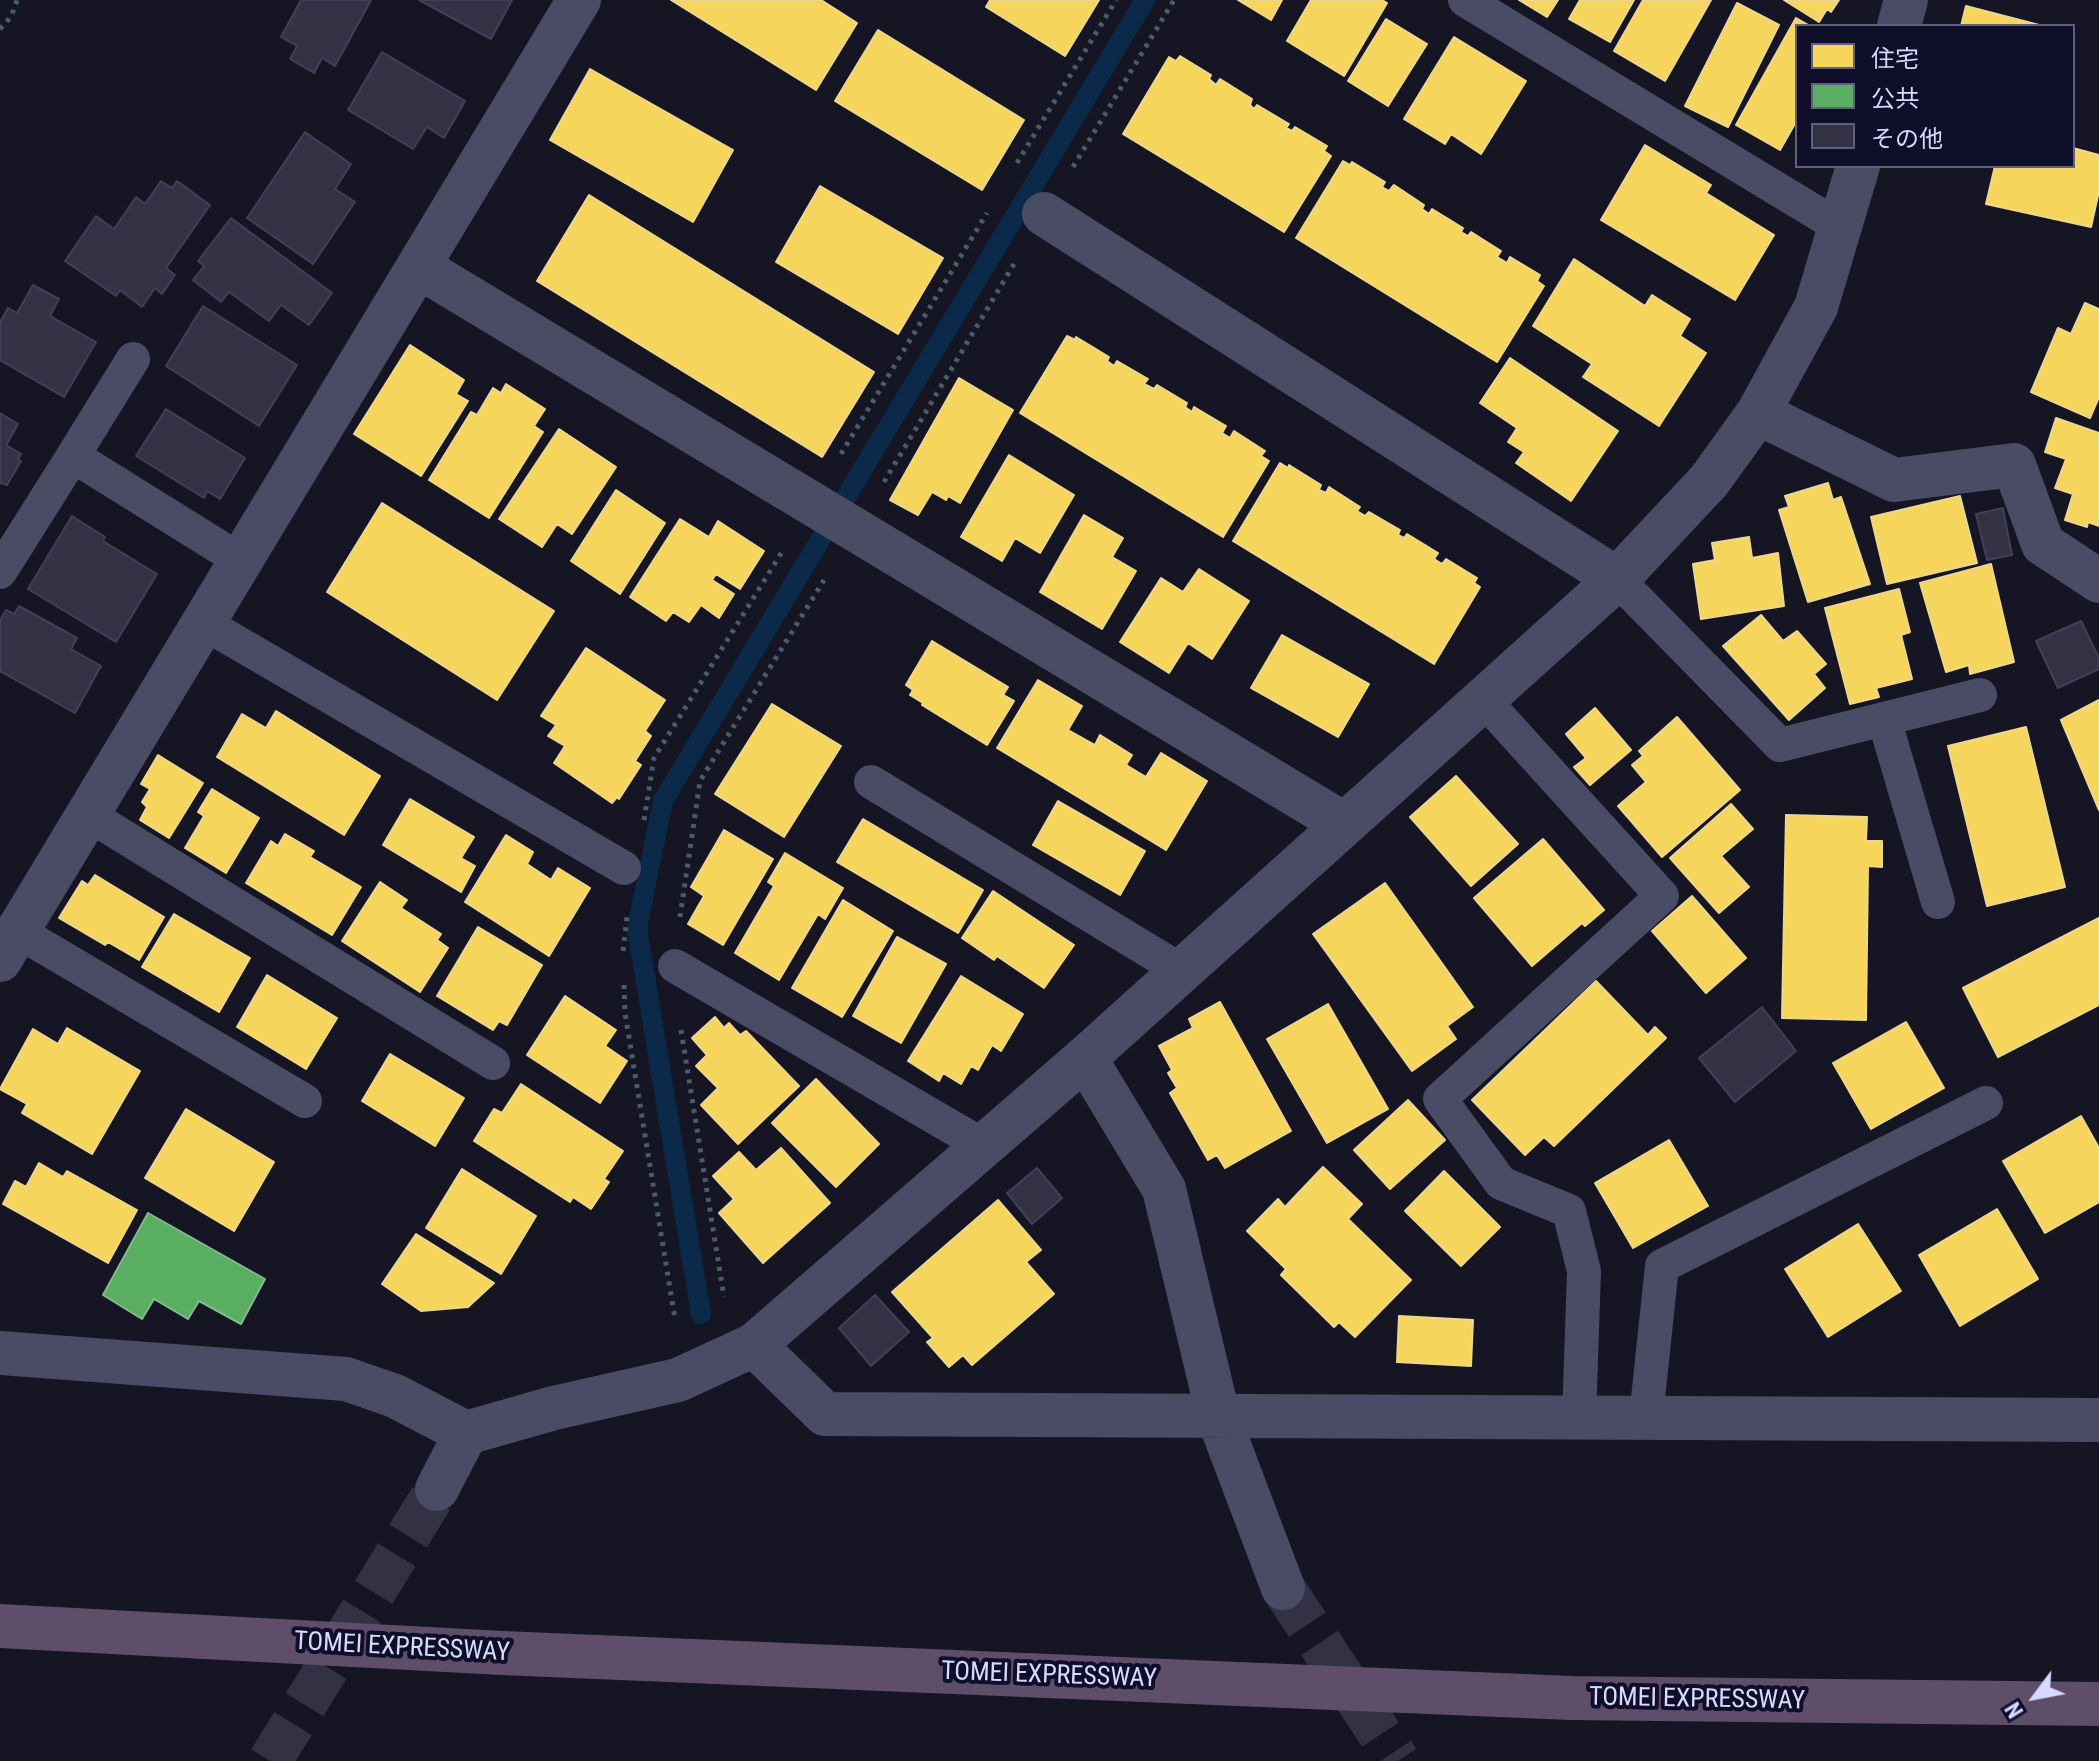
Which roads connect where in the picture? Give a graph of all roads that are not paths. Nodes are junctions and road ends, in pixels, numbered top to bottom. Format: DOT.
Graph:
graph roads {
  1 [pos="579,0"];
  2 [pos="1465,0"];
  3 [pos="1906,0"];
  4 [pos="1900,24"];
  5 [pos="1857,168"];
  6 [pos="1044,214"];
  7 [pos="1840,227"];
  8 [pos="419,267"];
  9 [pos="133,359"];
  10 [pos="1758,413"];
  11 [pos="73,456"];
  12 [pos="240,560"];
  13 [pos="0,572"];
  14 [pos="1617,579"];
  15 [pos="2099,581"];
  16 [pos="202,622"];
  17 [pos="1980,695"];
  18 [pos="1483,699"];
  19 [pos="1884,719"];
  20 [pos="871,782"];
  21 [pos="87,814"];
  22 [pos="1344,824"];
  23 [pos="624,868"];
  24 [pos="1938,902"];
  25 [pos="9,945"];
  26 [pos="675,966"];
  27 [pos="1182,971"];
  28 [pos="1085,1058"];
  29 [pos="493,1063"];
  30 [pos="305,1101"];
  31 [pos="1986,1103"];
  32 [pos="984,1146"];
  33 [pos="754,1345"];
  34 [pos="0,1353"];
  35 [pos="1646,1417"];
  36 [pos="1579,1418"];
  37 [pos="1219,1419"];
  38 [pos="2099,1420"];
  39 [pos="466,1433"];
  40 [pos="437,1489"];
  41 [pos="1283,1588"];
  42 [pos="0,1626"];
  43 [pos="2099,1704"];
  1 -- 8 [label="street"];
  2 -- 7 [label="lane"];
  3 -- 4 [label="street"];
  5 -- 7 [label="street"];
  6 -- 14 [label="street"];
  7 -- 10 [label="street"];
  8 -- 12 [label="street"];
  8 -- 22 [label="street"];
  9 -- 11 [label="lane"];
  10 -- 14 [label="street"];
  10 -- 15 [label="street"];
  11 -- 12 [label="lane"];
  11 -- 13 [label="lane"];
  12 -- 16 [label="street"];
  14 -- 18 [label="street"];
  14 -- 19 [label="lane"];
  16 -- 21 [label="street"];
  16 -- 23 [label="lane"];
  17 -- 19 [label="lane"];
  18 -- 22 [label="street"];
  18 -- 36 [label="lane"];
  19 -- 24 [label="lane"];
  20 -- 27 [label="lane"];
  21 -- 25 [label="street"];
  21 -- 29 [label="lane"];
  22 -- 27 [label="street"];
  25 -- 30 [label="lane"];
  26 -- 32 [label="lane"];
  27 -- 28 [label="street"];
  28 -- 32 [label="street"];
  28 -- 37 [label="street"];
  31 -- 35 [label="lane"];
  32 -- 33 [label="street"];
  33 -- 37 [label="street"];
  33 -- 39 [label="street"];
  34 -- 39 [label="street"];
  35 -- 36 [label="street"];
  35 -- 38 [label="street"];
  36 -- 37 [label="street"];
  37 -- 41 [label="street"];
  39 -- 40 [label="street"];
  42 -- 43 [label="highway, TOMEI EXPRESSWAY"];
}
